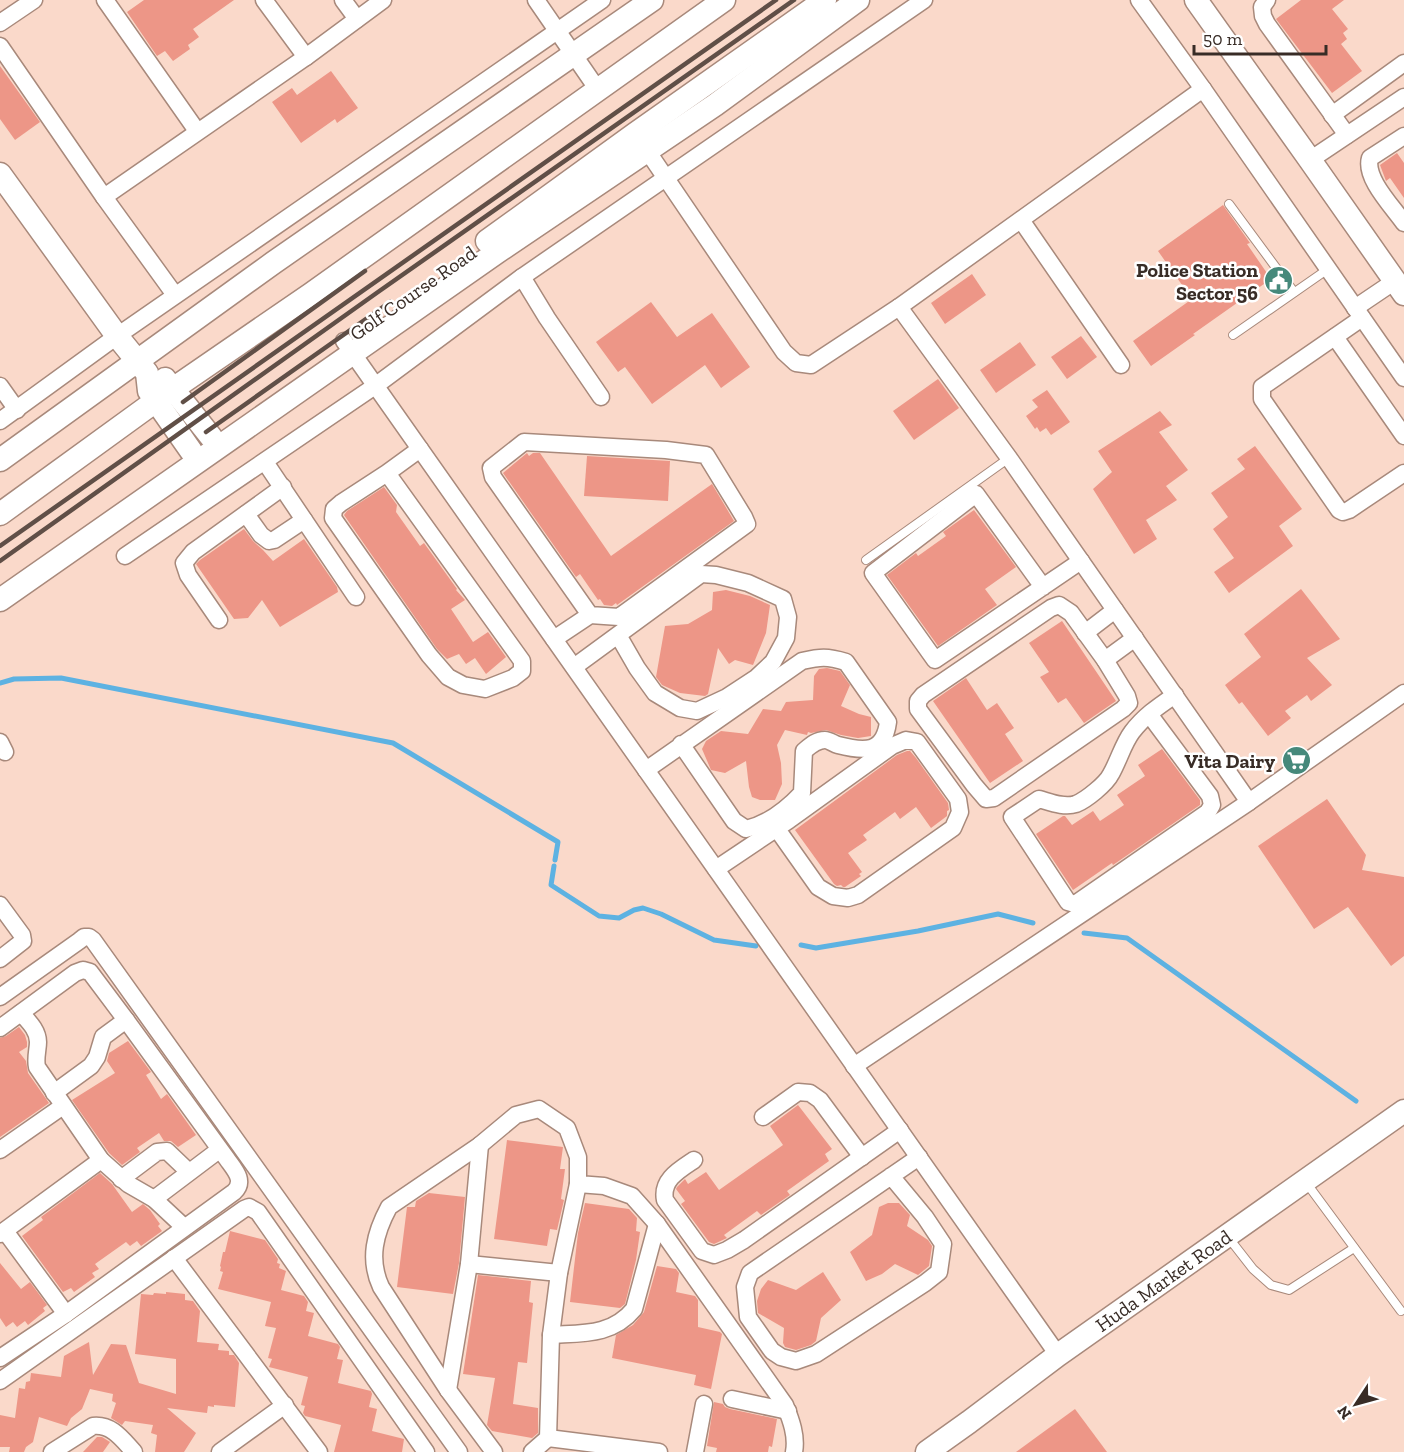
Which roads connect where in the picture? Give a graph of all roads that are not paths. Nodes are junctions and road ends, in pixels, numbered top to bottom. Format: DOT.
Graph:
graph roads {
  1 [pos="34,0"];
  2 [pos="105,0"];
  3 [pos="264,0"];
  4 [pos="343,0"];
  5 [pos="383,0"];
  6 [pos="536,0"];
  7 [pos="602,0"];
  8 [pos="652,0"];
  9 [pos="724,0"];
  10 [pos="825,0"];
  11 [pos="858,0"];
  12 [pos="924,0"];
  13 [pos="1139,0"];
  14 [pos="1196,0"];
  15 [pos="1267,0"];
  16 [pos="357,20"];
  17 [pos="0,23"];
  18 [pos="557,31"];
  19 [pos="0,46"];
  20 [pos="573,54"];
  21 [pos="306,57"];
  22 [pos="1404,63"];
  23 [pos="1203,89"];
  24 [pos="598,90"];
  25 [pos="1404,97"];
  26 [pos="1332,115"];
  27 [pos="197,131"];
  28 [pos="1347,135"];
  29 [pos="1404,136"];
  30 [pos="641,142"];
  31 [pos="1310,160"];
  32 [pos="0,174"];
  33 [pos="666,179"];
  34 [pos="105,196"];
  35 [pos="1229,204"];
  36 [pos="1021,220"];
  37 [pos="1404,222"];
  38 [pos="1328,269"];
  39 [pos="522,277"];
  40 [pos="1399,288"];
  41 [pos="1294,292"];
  42 [pos="175,295"];
  43 [pos="899,307"];
  44 [pos="1359,313"];
  45 [pos="1233,335"];
  46 [pos="117,336"];
  47 [pos="1335,337"];
  48 [pos="348,347"];
  49 [pos="1121,365"];
  50 [pos="142,367"];
  51 [pos="1404,378"];
  52 [pos="0,386"];
  53 [pos="375,386"];
  54 [pos="165,395"];
  55 [pos="601,397"];
  56 [pos="17,410"];
  57 [pos="0,421"];
  58 [pos="1404,436"];
  59 [pos="211,437"];
  60 [pos="420,449"];
  61 [pos="191,451"];
  62 [pos="1009,458"];
  63 [pos="0,460"];
  64 [pos="265,462"];
  65 [pos="387,473"];
  66 [pos="1404,473"];
  67 [pos="283,487"];
  68 [pos="246,513"];
  69 [pos="0,514"];
  70 [pos="304,520"];
  71 [pos="125,556"];
  72 [pos="866,560"];
  73 [pos="1081,561"];
  74 [pos="0,585"];
  75 [pos="1043,587"];
  76 [pos="356,597"];
  77 [pos="0,600"];
  78 [pos="1115,610"];
  79 [pos="590,615"];
  80 [pos="219,620"];
  81 [pos="1085,633"];
  82 [pos="618,635"];
  83 [pos="554,639"];
  84 [pos="1135,639"];
  85 [pos="1105,660"];
  86 [pos="574,667"];
  87 [pos="1404,693"];
  88 [pos="1175,695"];
  89 [pos="1149,714"];
  90 [pos="681,744"];
  91 [pos="646,770"];
  92 [pos="1249,802"];
  93 [pos="777,829"];
  94 [pos="716,869"];
  95 [pos="0,905"];
  96 [pos="0,959"];
  97 [pos="0,997"];
  98 [pos="21,1013"];
  99 [pos="126,1020"];
  100 [pos="0,1028"];
  101 [pos="854,1066"];
  102 [pos="58,1099"];
  103 [pos="1404,1111"];
  104 [pos="763,1117"];
  105 [pos="900,1130"];
  106 [pos="480,1145"];
  107 [pos="0,1150"];
  108 [pos="219,1150"];
  109 [pos="862,1157"];
  110 [pos="919,1157"];
  111 [pos="101,1160"];
  112 [pos="694,1160"];
  113 [pos="189,1172"];
  114 [pos="891,1176"];
  115 [pos="121,1179"];
  116 [pos="1305,1180"];
  117 [pos="578,1184"];
  118 [pos="154,1199"];
  119 [pos="657,1224"];
  120 [pos="184,1227"];
  121 [pos="3,1232"];
  122 [pos="1227,1235"];
  123 [pos="1354,1248"];
  124 [pos="174,1258"];
  125 [pos="469,1264"];
  126 [pos="559,1273"];
  127 [pos="1401,1311"];
  128 [pos="66,1314"];
  129 [pos="551,1335"];
  130 [pos="1058,1355"];
  131 [pos="0,1358"];
  132 [pos="0,1381"];
  133 [pos="448,1390"];
  134 [pos="732,1399"];
  135 [pos="704,1404"];
  136 [pos="285,1405"];
  137 [pos="788,1412"];
  138 [pos="548,1438"];
  139 [pos="52,1452"];
  140 [pos="134,1452"];
  141 [pos="220,1452"];
  142 [pos="319,1452"];
  143 [pos="426,1452"];
  144 [pos="459,1452"];
  145 [pos="494,1452"];
  146 [pos="532,1452"];
  147 [pos="659,1452"];
  148 [pos="695,1452"];
  149 [pos="794,1452"];
  150 [pos="927,1452"];
  1 -- 17 [label="street"];
  2 -- 27 [label="street"];
  3 -- 21 [label="street"];
  4 -- 16 [label="street"];
  5 -- 16 [label="street"];
  6 -- 18 [label="street"];
  7 -- 18 [label="street"];
  8 -- 20 [label="street"];
  9 -- 24 [label="street"];
  10 -- 30 [label="street, Golf Course Road"];
  11 -- 30 [label="street"];
  12 -- 33 [label="street"];
  13 -- 23 [label="street"];
  14 -- 31 [label="street"];
  15 -- 26 [label="street"];
  16 -- 21 [label="street"];
  18 -- 20 [label="street"];
  18 -- 42 [label="street"];
  19 -- 34 [label="street"];
  20 -- 24 [label="street"];
  20 -- 50 [label="street"];
  21 -- 27 [label="street"];
  22 -- 26 [label="street"];
  23 -- 36 [label="street"];
  23 -- 38 [label="street"];
  24 -- 54 [label="street"];
  25 -- 28 [label="street"];
  26 -- 28 [label="street"];
  27 -- 34 [label="street"];
  28 -- 31 [label="street"];
  29 -- 37 [label="street"];
  30 -- 33 [label="street"];
  30 -- 48 [label="street, Golf Course Road"];
  31 -- 40 [label="street"];
  32 -- 46 [label="street"];
  33 -- 39 [label="street"];
  33 -- 43 [label="street"];
  34 -- 42 [label="street"];
  35 -- 41 [label="lane"];
  36 -- 43 [label="street"];
  36 -- 49 [label="street"];
  38 -- 41 [label="lane"];
  38 -- 44 [label="street"];
  39 -- 53 [label="street"];
  39 -- 55 [label="street"];
  40 -- 44 [label="street"];
  41 -- 45 [label="lane"];
  42 -- 46 [label="street"];
  43 -- 62 [label="street"];
  44 -- 47 [label="street"];
  44 -- 51 [label="street"];
  46 -- 50 [label="street"];
  46 -- 56 [label="street"];
  47 -- 58 [label="street"];
  47 -- 66 [label="street"];
  48 -- 53 [label="street"];
  48 -- 59 [label="street, Golf Course Road"];
  48 -- 77 [label="street"];
  50 -- 54 [label="street"];
  50 -- 63 [label="street"];
  52 -- 56 [label="street"];
  53 -- 60 [label="street"];
  53 -- 64 [label="street"];
  54 -- 59 [label="street"];
  54 -- 61 [label="street"];
  54 -- 69 [label="street"];
  56 -- 57 [label="street"];
  59 -- 61 [label="street, Golf Course Road"];
  60 -- 65 [label="street"];
  60 -- 83 [label="street"];
  61 -- 74 [label="street, Golf Course Road"];
  62 -- 72 [label="lane"];
  62 -- 73 [label="street"];
  64 -- 67 [label="street"];
  64 -- 71 [label="street"];
  65 -- 65 [label="street"];
  67 -- 68 [label="street"];
  67 -- 70 [label="street"];
  68 -- 70 [label="street"];
  68 -- 80 [label="street"];
  70 -- 76 [label="street"];
  73 -- 75 [label="street"];
  73 -- 78 [label="street"];
  75 -- 75 [label="street"];
  78 -- 81 [label="street"];
  78 -- 84 [label="street"];
  79 -- 79 [label="street"];
  79 -- 83 [label="street"];
  81 -- 85 [label="street"];
  81 -- 85 [label="street"];
  82 -- 82 [label="street"];
  82 -- 86 [label="street"];
  83 -- 86 [label="street"];
  84 -- 85 [label="street"];
  84 -- 88 [label="street"];
  86 -- 91 [label="street"];
  87 -- 92 [label="street"];
  88 -- 89 [label="street"];
  88 -- 92 [label="street"];
  89 -- 89 [label="street"];
  90 -- 90 [label="street"];
  90 -- 91 [label="street"];
  91 -- 94 [label="street"];
  92 -- 101 [label="street"];
  93 -- 93 [label="street"];
  93 -- 94 [label="street"];
  94 -- 101 [label="street"];
  95 -- 96 [label="street"];
  97 -- 144 [label="street"];
  98 -- 99 [label="street"];
  98 -- 100 [label="street"];
  98 -- 102 [label="street"];
  99 -- 102 [label="street"];
  99 -- 108 [label="street"];
  101 -- 105 [label="street"];
  102 -- 107 [label="street"];
  102 -- 111 [label="street"];
  103 -- 116 [label="street, Huda Market Road"];
  104 -- 109 [label="street"];
  105 -- 109 [label="street"];
  105 -- 110 [label="street"];
  106 -- 117 [label="street"];
  106 -- 125 [label="street"];
  106 -- 133 [label="street"];
  108 -- 113 [label="street"];
  108 -- 120 [label="street"];
  109 -- 112 [label="street"];
  110 -- 114 [label="street"];
  110 -- 130 [label="street"];
  111 -- 115 [label="street"];
  111 -- 121 [label="street"];
  113 -- 115 [label="street"];
  113 -- 118 [label="street"];
  114 -- 114 [label="street"];
  115 -- 118 [label="street"];
  116 -- 122 [label="street, Huda Market Road"];
  116 -- 123 [label="lane"];
  117 -- 119 [label="street"];
  117 -- 126 [label="street"];
  118 -- 120 [label="street"];
  119 -- 129 [label="street"];
  119 -- 137 [label="street"];
  120 -- 128 [label="street"];
  121 -- 128 [label="street"];
  122 -- 123 [label="lane"];
  122 -- 130 [label="street, Huda Market Road"];
  123 -- 127 [label="lane"];
  124 -- 132 [label="street"];
  124 -- 136 [label="street"];
  124 -- 143 [label="street"];
  125 -- 126 [label="street"];
  125 -- 133 [label="street"];
  126 -- 129 [label="street"];
  128 -- 131 [label="street"];
  129 -- 138 [label="street"];
  130 -- 150 [label="street, Huda Market Road"];
  133 -- 145 [label="street"];
  134 -- 137 [label="street"];
  135 -- 148 [label="street"];
  136 -- 141 [label="street"];
  136 -- 142 [label="street"];
  137 -- 149 [label="street"];
  138 -- 146 [label="street"];
  138 -- 147 [label="street"];
  139 -- 140 [label="street"];
}
